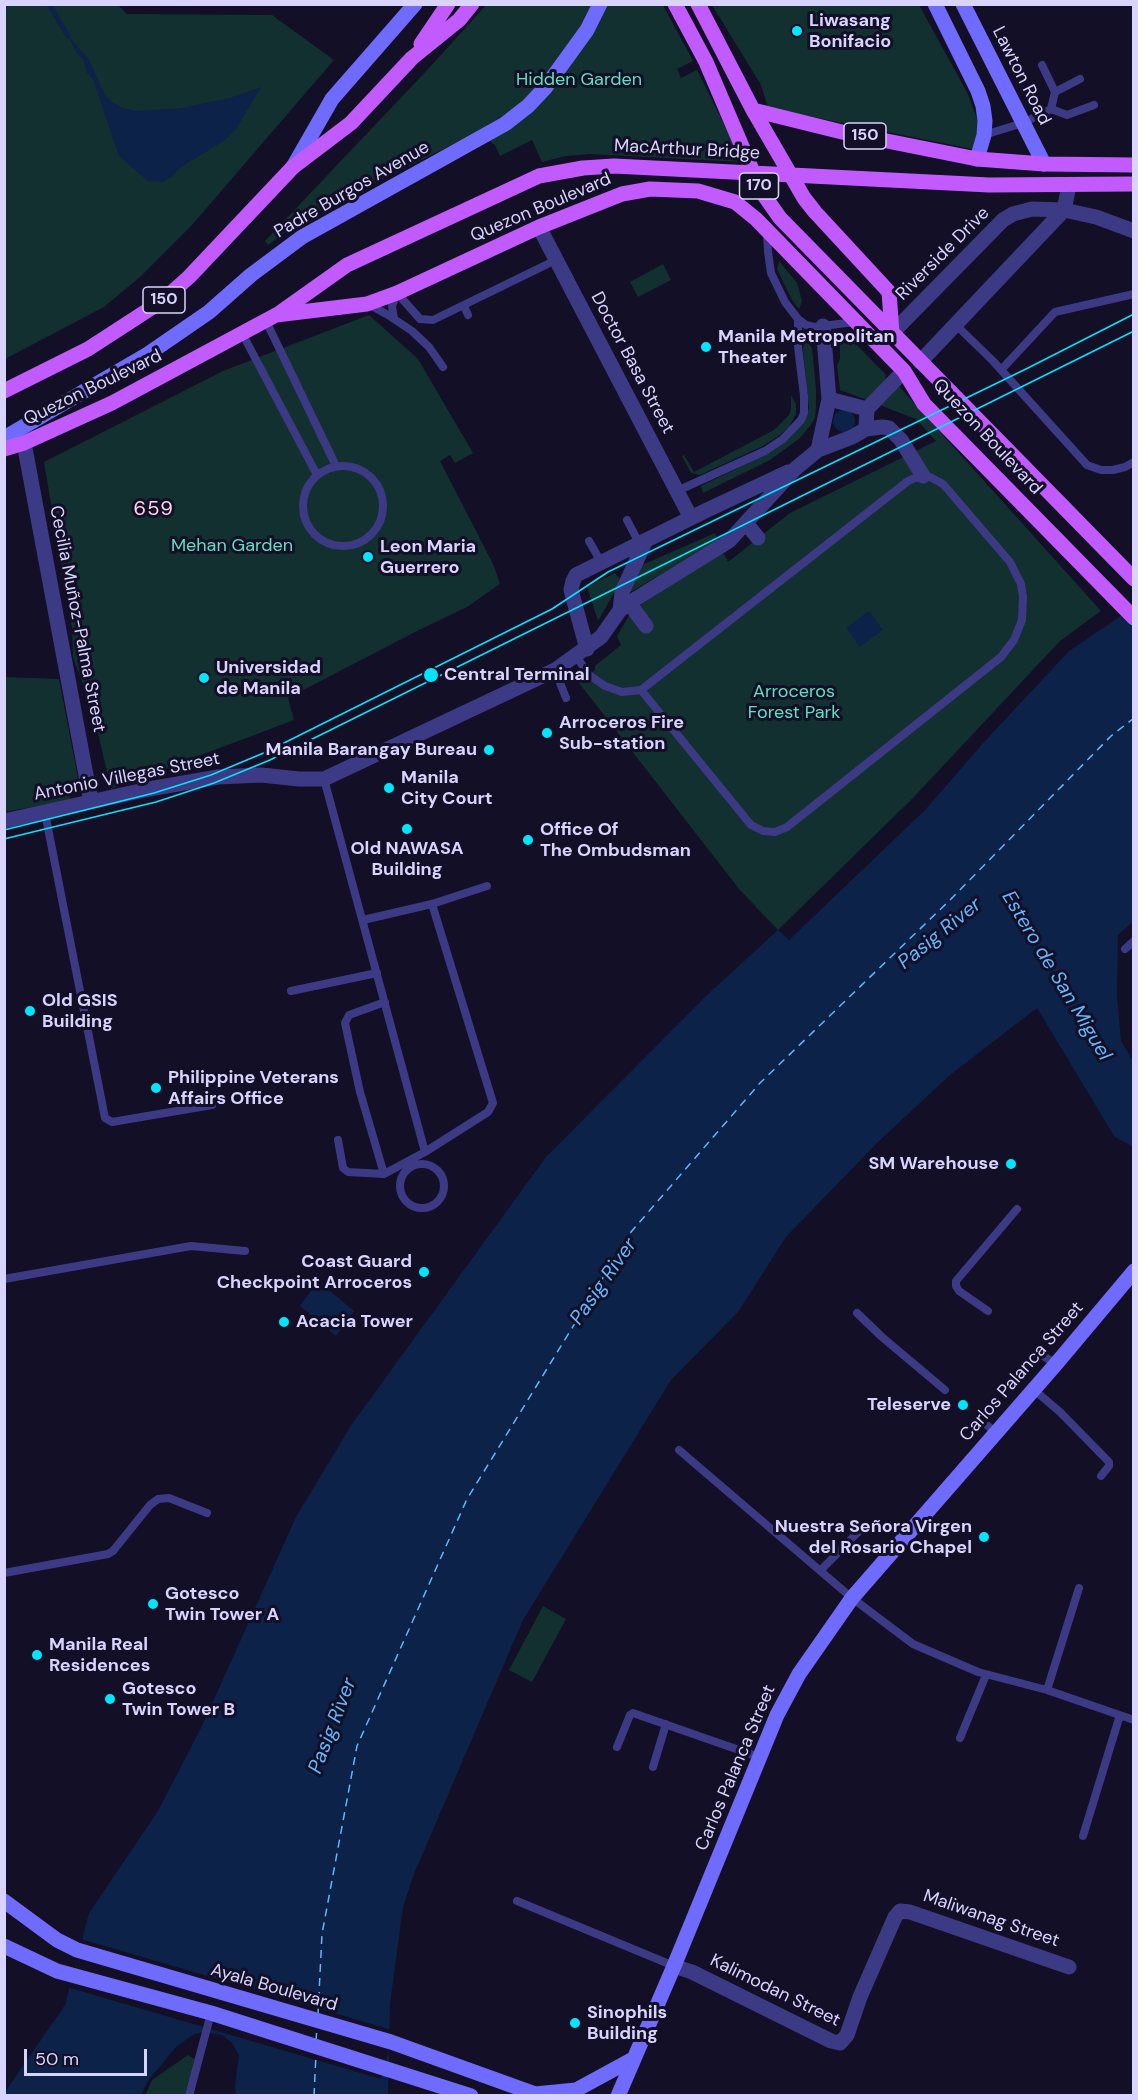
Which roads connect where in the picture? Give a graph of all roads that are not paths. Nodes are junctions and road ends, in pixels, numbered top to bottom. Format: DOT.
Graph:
graph roads {
  1 [pos="448,4"];
  2 [pos="472,4"];
  3 [pos="600,4"];
  4 [pos="675,4"];
  5 [pos="698,4"];
  6 [pos="935,4"];
  7 [pos="963,4"];
  8 [pos="412,6"];
  9 [pos="412,58"];
  10 [pos="1042,65"];
  11 [pos="1080,79"];
  12 [pos="1055,92"];
  13 [pos="1094,105"];
  14 [pos="1051,108"];
  15 [pos="753,110"];
  16 [pos="1023,123"];
  17 [pos="984,135"];
  18 [pos="977,159"];
  19 [pos="1044,164"];
  20 [pos="1134,165"];
  21 [pos="293,167"];
  22 [pos="1134,184"];
  23 [pos="1069,186"];
  24 [pos="1064,210"];
  25 [pos="539,227"];
  26 [pos="767,231"];
  27 [pos="1134,231"];
  28 [pos="556,260"];
  29 [pos="397,293"];
  30 [pos="1134,294"];
  31 [pos="367,304"];
  32 [pos="464,306"];
  33 [pos="468,315"];
  34 [pos="271,318"];
  35 [pos="394,319"];
  36 [pos="798,319"];
  37 [pos="856,322"];
  38 [pos="956,325"];
  39 [pos="823,326"];
  40 [pos="892,333"];
  41 [pos="243,335"];
  42 [pos="920,362"];
  43 [pos="444,367"];
  44 [pos="1001,370"];
  45 [pos="903,371"];
  46 [pos="4,391"];
  47 [pos="829,399"];
  48 [pos="867,409"];
  49 [pos="866,429"];
  50 [pos="4,438"];
  51 [pos="24,443"];
  52 [pos="4,449"];
  53 [pos="818,450"];
  54 [pos="1134,462"];
  55 [pos="336,466"];
  56 [pos="795,469"];
  57 [pos="317,475"];
  58 [pos="923,476"];
  59 [pos="677,491"];
  60 [pos="691,518"];
  61 [pos="627,520"];
  62 [pos="746,523"];
  63 [pos="758,538"];
  64 [pos="589,541"];
  65 [pos="643,542"];
  66 [pos="601,562"];
  67 [pos="1134,579"];
  68 [pos="625,607"];
  69 [pos="1134,618"];
  70 [pos="646,626"];
  71 [pos="581,653"];
  72 [pos="555,670"];
  73 [pos="641,690"];
  74 [pos="566,698"];
  75 [pos="324,779"];
  76 [pos="91,802"];
  77 [pos="45,813"];
  78 [pos="4,821"];
  79 [pos="487,886"];
  80 [pos="432,904"];
  81 [pos="363,921"];
  82 [pos="1134,941"];
  83 [pos="1125,949"];
  84 [pos="377,973"];
  85 [pos="291,991"];
  86 [pos="385,1002"];
  87 [pos="212,1105"];
  88 [pos="338,1140"];
  89 [pos="425,1152"];
  90 [pos="407,1165"];
  91 [pos="384,1174"];
  92 [pos="1017,1209"];
  93 [pos="245,1251"];
  94 [pos="1134,1270"];
  95 [pos="4,1278"];
  96 [pos="988,1311"];
  97 [pos="857,1313"];
  98 [pos="1038,1352"];
  99 [pos="1056,1364"];
  100 [pos="1033,1389"];
  101 [pos="945,1390"];
  102 [pos="981,1420"];
  103 [pos="995,1432"];
  104 [pos="679,1450"];
  105 [pos="1101,1476"];
  106 [pos="207,1512"];
  107 [pos="863,1527"];
  108 [pos="821,1570"];
  109 [pos="4,1573"];
  110 [pos="1079,1588"];
  111 [pos="852,1598"];
  112 [pos="986,1674"];
  113 [pos="1047,1690"];
  114 [pos="1119,1715"];
  115 [pos="1134,1720"];
  116 [pos="666,1724"];
  117 [pos="960,1738"];
  118 [pos="617,1747"];
  119 [pos="759,1757"];
  120 [pos="653,1767"];
  121 [pos="1083,1836"];
  122 [pos="4,1901"];
  123 [pos="517,1901"];
  124 [pos="900,1911"];
  125 [pos="4,1946"];
  126 [pos="674,1966"];
  127 [pos="1069,1967"];
  128 [pos="211,2013"];
  129 [pos="633,2059"];
  130 [pos="538,2095"];
  131 [pos="189,2096"];
  132 [pos="471,2096"];
  133 [pos="618,2096"];
  1 -- 9 [label="main road, 150"];
  2 -- 9 [label="main road"];
  3 -- 50 [label="main road, Padre Burgos Avenue"];
  4 -- 40 [label="main road, Quezon Boulevard / 170"];
  5 -- 15 [label="main road"];
  6 -- 17 [label="main road"];
  7 -- 16 [label="main road, Lawton Road"];
  8 -- 21 [label="main road, Padre Burgos Avenue"];
  9 -- 21 [label="main road, 150"];
  10 -- 12 [label="lane"];
  11 -- 12 [label="lane"];
  12 -- 14 [label="lane"];
  13 -- 14 [label="lane"];
  14 -- 16 [label="lane"];
  15 -- 18 [label="main road, 150"];
  15 -- 40 [label="main road, 170"];
  16 -- 17 [label="lane"];
  16 -- 19 [label="main road, Lawton Road"];
  17 -- 18 [label="main road"];
  18 -- 19 [label="main road, 150"];
  19 -- 20 [label="main road, 150"];
  21 -- 46 [label="main road, Padre Burgos Avenue / 150"];
  22 -- 23 [label="main road, MacArthur Bridge"];
  23 -- 24 [label="street"];
  23 -- 34 [label="main road, MacArthur Bridge"];
  24 -- 27 [label="street, Riverside Drive"];
  24 -- 38 [label="street"];
  24 -- 40 [label="street, Riverside Drive"];
  25 -- 26 [label="main road, Quezon Boulevard / 170"];
  25 -- 28 [label="street, Doctor Basa Street"];
  25 -- 29 [label="main road, Quezon Boulevard / 170"];
  26 -- 36 [label="lane"];
  26 -- 37 [label="main road, Quezon Boulevard / 170"];
  28 -- 32 [label="lane"];
  28 -- 59 [label="street, Doctor Basa Street"];
  29 -- 31 [label="main road, Quezon Boulevard / 170"];
  29 -- 32 [label="lane"];
  29 -- 35 [label="lane"];
  30 -- 44 [label="lane"];
  31 -- 34 [label="main road, Quezon Boulevard / 170"];
  31 -- 35 [label="lane"];
  32 -- 33 [label="lane"];
  34 -- 41 [label="main road, Quezon Boulevard"];
  34 -- 55 [label="lane"];
  35 -- 43 [label="lane"];
  36 -- 39 [label="lane"];
  36 -- 59 [label="lane"];
  37 -- 39 [label="lane"];
  37 -- 45 [label="main road, Quezon Boulevard / 170"];
  38 -- 42 [label="street"];
  38 -- 44 [label="lane"];
  39 -- 47 [label="street"];
  40 -- 42 [label="main road, Quezon Boulevard / 170"];
  41 -- 51 [label="main road, Quezon Boulevard"];
  41 -- 57 [label="lane"];
  42 -- 67 [label="main road, Quezon Boulevard / 170"];
  44 -- 54 [label="lane"];
  45 -- 48 [label="street"];
  45 -- 69 [label="main road, Quezon Boulevard / 170"];
  47 -- 48 [label="street"];
  47 -- 53 [label="street"];
  48 -- 49 [label="street"];
  49 -- 53 [label="street, Antonio Villegas Street"];
  49 -- 58 [label="street"];
  51 -- 52 [label="main road, Quezon Boulevard"];
  51 -- 76 [label="street, Cecilia Muñoz-Palma Street"];
  53 -- 56 [label="street, Antonio Villegas Street"];
  55 -- 57 [label="lane"];
  55 -- 57 [label="lane"];
  56 -- 60 [label="street, Antonio Villegas Street"];
  56 -- 62 [label="street, Antonio Villegas Street"];
  58 -- 73 [label="lane"];
  58 -- 73 [label="lane"];
  59 -- 60 [label="street, Doctor Basa Street"];
  60 -- 65 [label="street, Antonio Villegas Street"];
  61 -- 65 [label="lane"];
  62 -- 63 [label="street"];
  62 -- 68 [label="street, Antonio Villegas Street"];
  64 -- 66 [label="lane"];
  65 -- 66 [label="street, Antonio Villegas Street"];
  65 -- 68 [label="street, Antonio Villegas Street"];
  66 -- 71 [label="street, Antonio Villegas Street"];
  68 -- 70 [label="street"];
  68 -- 71 [label="street, Antonio Villegas Street"];
  71 -- 72 [label="street, Antonio Villegas Street"];
  71 -- 73 [label="lane"];
  72 -- 74 [label="lane"];
  72 -- 75 [label="street, Antonio Villegas Street"];
  75 -- 76 [label="street, Antonio Villegas Street"];
  75 -- 81 [label="lane"];
  76 -- 77 [label="street, Antonio Villegas Street"];
  77 -- 78 [label="street, Antonio Villegas Street"];
  77 -- 87 [label="lane"];
  79 -- 80 [label="lane"];
  80 -- 81 [label="lane"];
  80 -- 89 [label="lane"];
  81 -- 84 [label="lane"];
  82 -- 83 [label="lane"];
  84 -- 85 [label="lane"];
  84 -- 86 [label="lane"];
  86 -- 89 [label="lane"];
  86 -- 91 [label="lane"];
  88 -- 91 [label="lane"];
  89 -- 90 [label="lane"];
  90 -- 90 [label="lane"];
  90 -- 91 [label="lane"];
  92 -- 96 [label="lane"];
  93 -- 95 [label="lane"];
  94 -- 99 [label="main road, Carlos Palanca Street"];
  97 -- 101 [label="lane"];
  98 -- 99 [label="lane"];
  99 -- 100 [label="main road, Carlos Palanca Street"];
  100 -- 103 [label="main road, Carlos Palanca Street"];
  100 -- 105 [label="lane"];
  102 -- 103 [label="lane"];
  103 -- 111 [label="main road, Carlos Palanca Street"];
  104 -- 108 [label="lane"];
  106 -- 109 [label="lane"];
  107 -- 108 [label="lane"];
  108 -- 111 [label="lane"];
  110 -- 113 [label="lane"];
  111 -- 112 [label="lane"];
  111 -- 119 [label="main road, Carlos Palanca Street"];
  112 -- 113 [label="lane"];
  112 -- 117 [label="lane"];
  113 -- 114 [label="lane"];
  114 -- 115 [label="lane"];
  114 -- 121 [label="lane"];
  116 -- 118 [label="lane"];
  116 -- 119 [label="lane"];
  116 -- 120 [label="lane"];
  119 -- 126 [label="main road, Carlos Palanca Street"];
  122 -- 130 [label="main road, Ayala Boulevard"];
  123 -- 126 [label="lane"];
  124 -- 126 [label="street, Kalimodan Street"];
  124 -- 127 [label="street, Maliwanag Street"];
  125 -- 128 [label="main road"];
  126 -- 129 [label="main road, Carlos Palanca Street"];
  128 -- 131 [label="lane"];
  128 -- 132 [label="main road"];
  129 -- 130 [label="main road"];
  129 -- 133 [label="main road, Carlos Palanca Street"];
}
